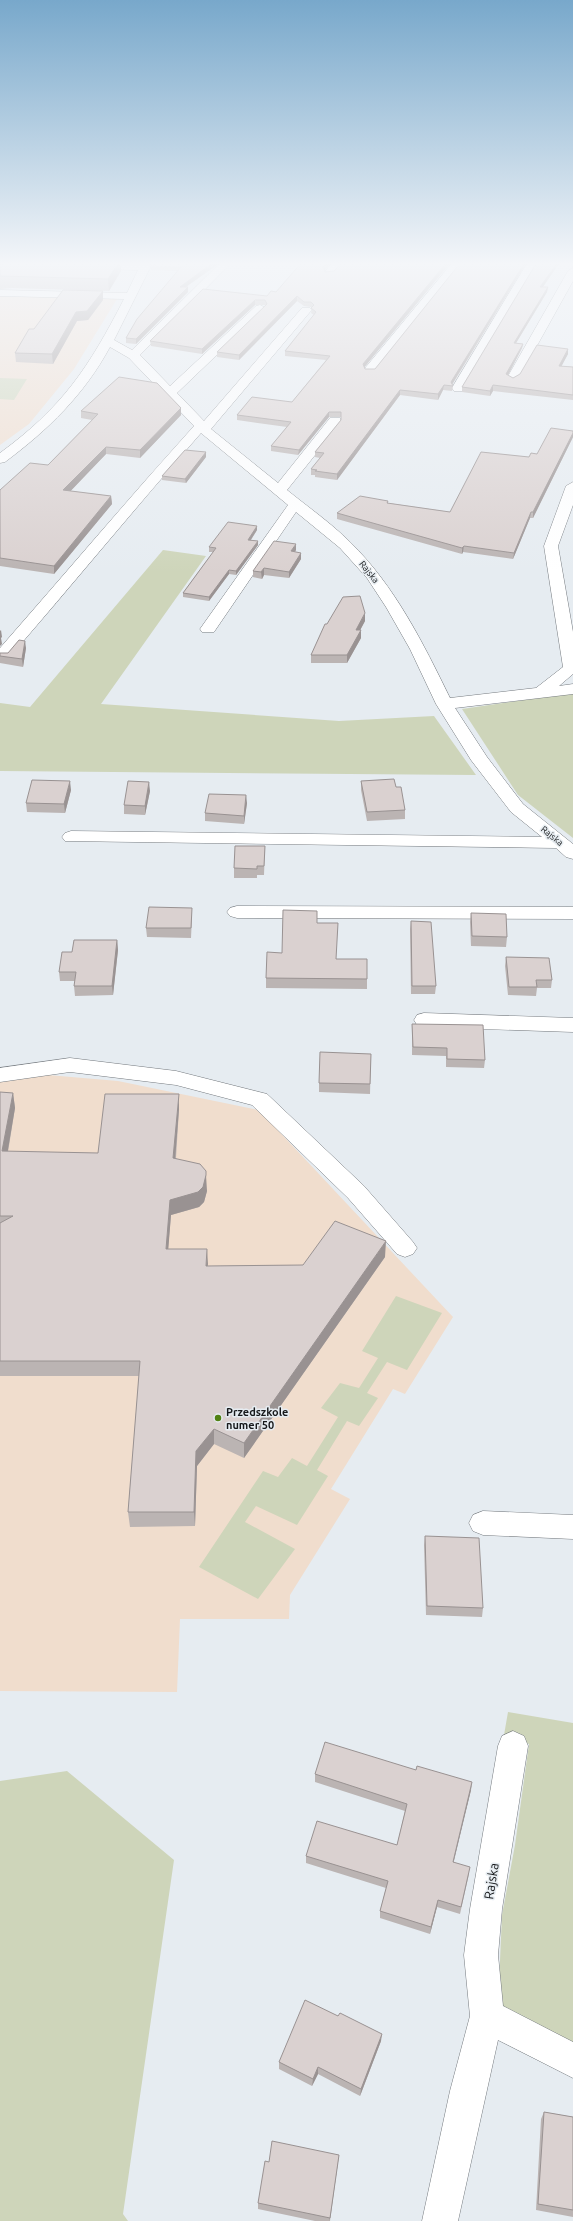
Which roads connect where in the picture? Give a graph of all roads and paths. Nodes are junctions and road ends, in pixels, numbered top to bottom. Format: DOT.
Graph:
graph roads {
  1 [pos="91,366"];
  2 [pos="143,366"];
  3 [pos="199,366"];
  4 [pos="257,366"];
  5 [pos="374,366"];
  6 [pos="471,366"];
  7 [pos="520,366"];
  8 [pos="370,370"];
  9 [pos="513,378"];
  10 [pos="458,388"];
  11 [pos="169,394"];
  12 [pos="335,421"];
  13 [pos="203,428"];
  14 [pos="0,459"];
  15 [pos="573,486"];
  16 [pos="279,491"];
  17 [pos="295,504"];
  18 [pos="208,629"];
  19 [pos="2,656"];
  20 [pos="573,689"];
  21 [pos="540,693"];
  22 [pos="444,704"];
  23 [pos="71,836"];
  24 [pos="567,848"];
  25 [pos="237,912"];
  26 [pos="573,913"];
  27 [pos="424,1020"];
  28 [pos="573,1025"];
  29 [pos="0,1075"];
  30 [pos="405,1248"];
  31 [pos="483,1524"];
  32 [pos="573,1527"];
  33 [pos="513,1746"];
  34 [pos="487,2016"];
  35 [pos="573,2061"];
  36 [pos="440,2221"];
  1 -- 14 [label="street"];
  2 -- 11 [label="street, Rajska"];
  3 -- 11 [label="street"];
  4 -- 13 [label="street"];
  5 -- 8 [label="street"];
  6 -- 10 [label="street"];
  7 -- 9 [label="street"];
  11 -- 13 [label="street, Rajska"];
  12 -- 16 [label="street"];
  13 -- 16 [label="street, Rajska"];
  13 -- 19 [label="street"];
  15 -- 21 [label="street"];
  16 -- 17 [label="street, Rajska"];
  17 -- 18 [label="street"];
  17 -- 22 [label="street, Rajska"];
  20 -- 21 [label="street"];
  21 -- 22 [label="street"];
  22 -- 24 [label="street, Rajska"];
  23 -- 24 [label="street"];
  25 -- 26 [label="street"];
  27 -- 28 [label="street"];
  29 -- 30 [label="street"];
  31 -- 32 [label="street"];
  33 -- 34 [label="street, Rajska"];
  34 -- 35 [label="street"];
  34 -- 36 [label="street, Rajska"];
}
